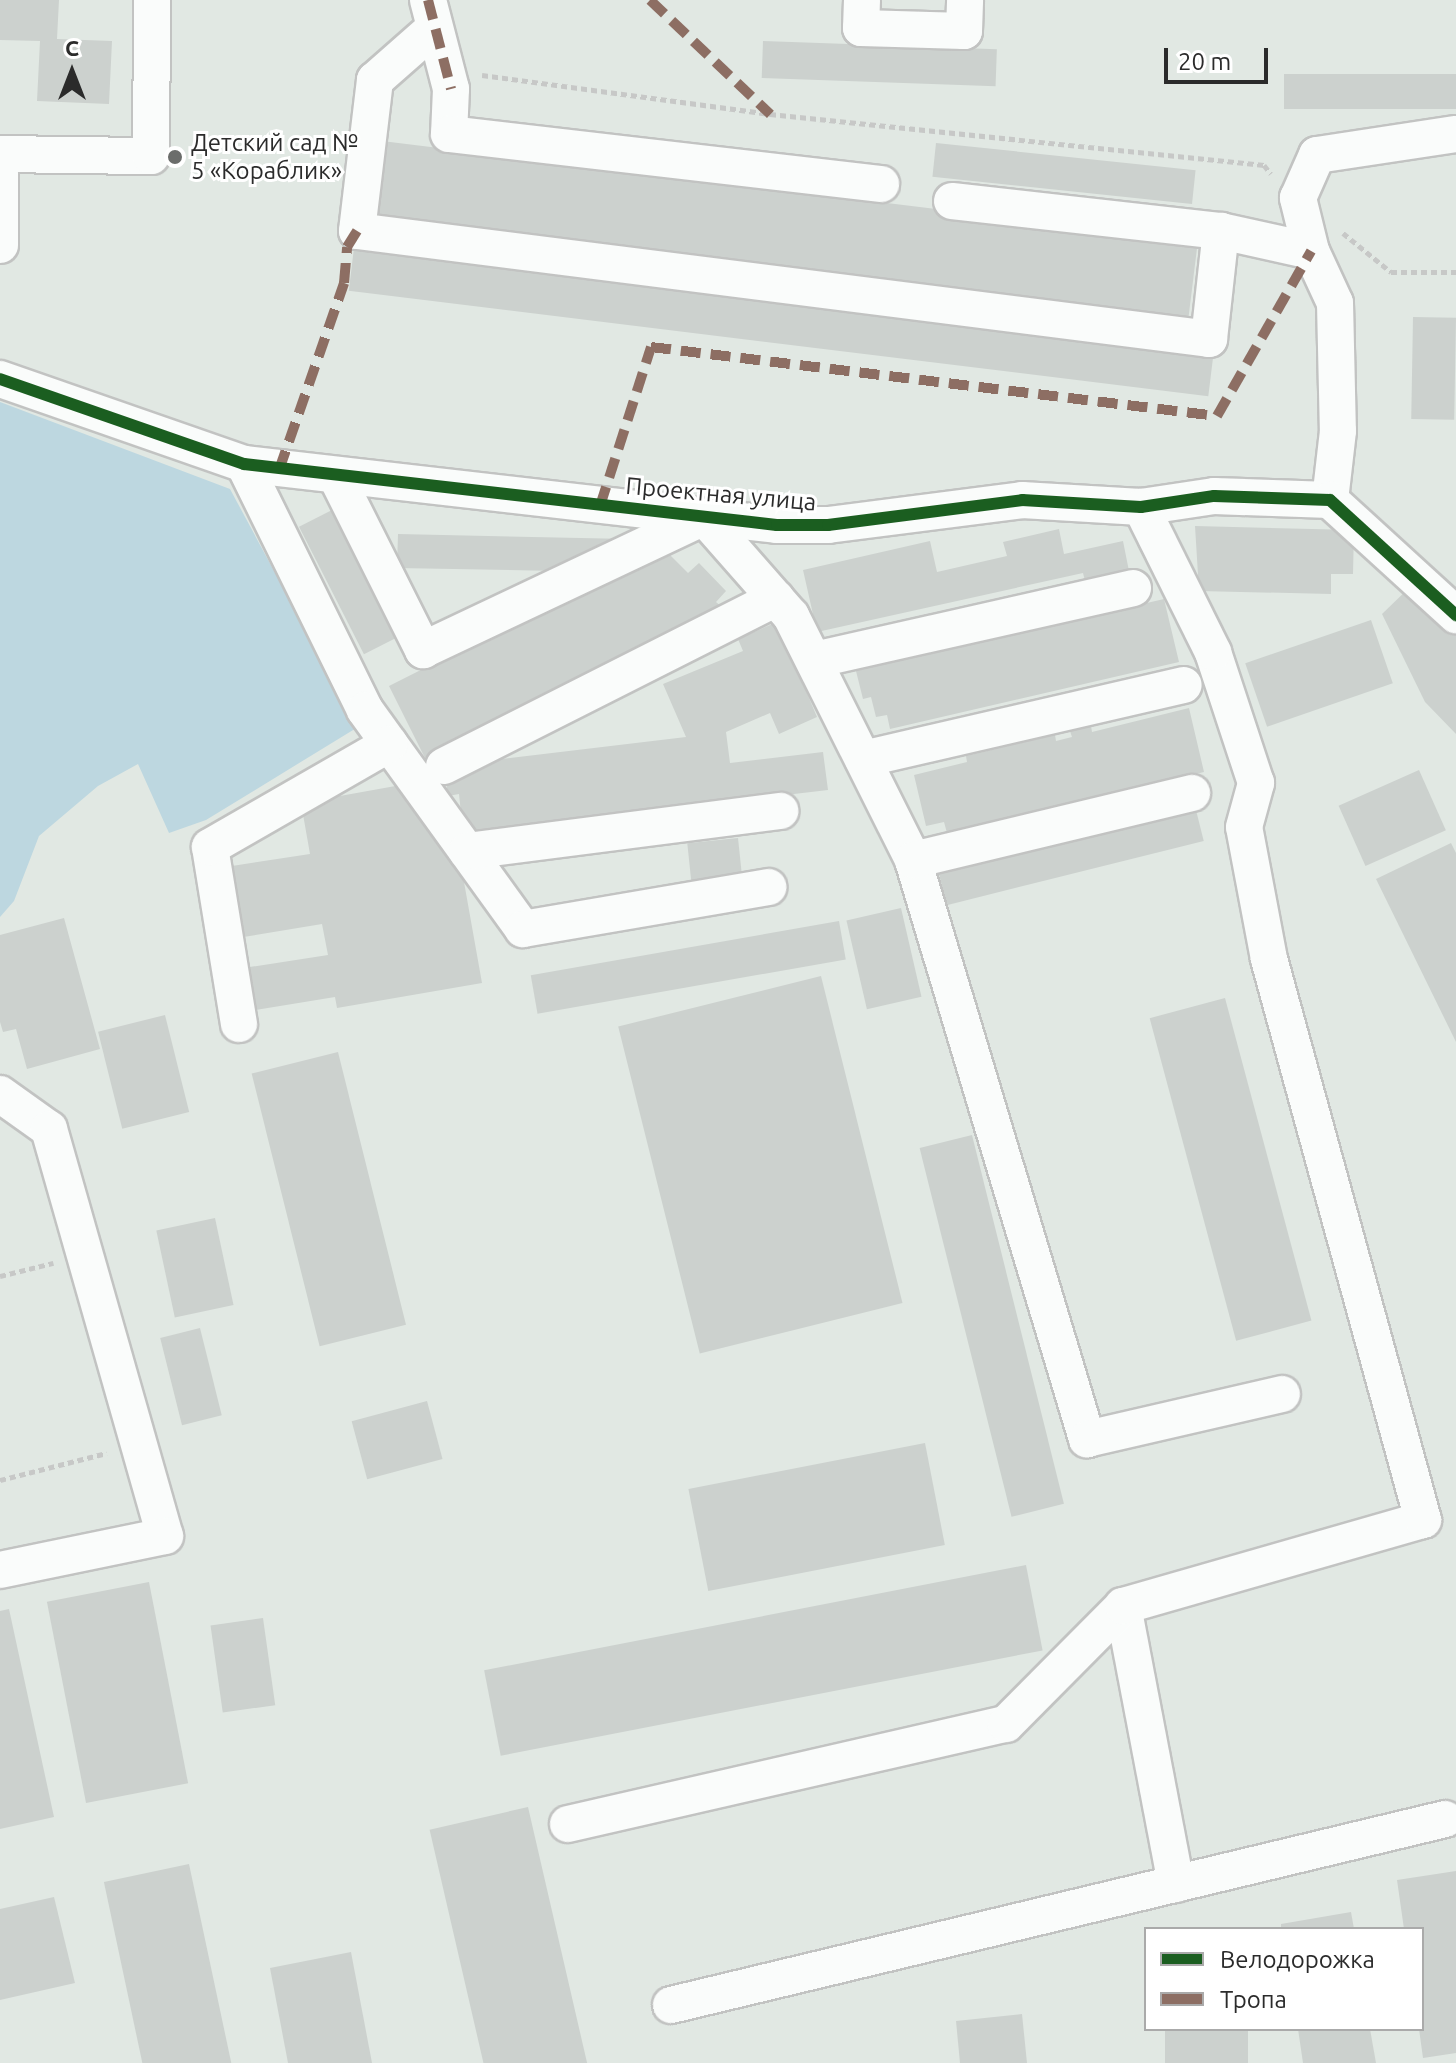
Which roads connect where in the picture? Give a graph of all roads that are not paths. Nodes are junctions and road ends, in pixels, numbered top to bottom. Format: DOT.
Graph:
graph roads {
  1 [pos="152,0"];
  2 [pos="862,0"];
  3 [pos="965,0"];
  4 [pos="430,15"];
  5 [pos="1456,134"];
  6 [pos="0,154"];
  7 [pos="0,173"];
  8 [pos="881,184"];
  9 [pos="952,201"];
  10 [pos="1221,231"];
  11 [pos="0,245"];
  12 [pos="1311,251"];
  13 [pos="0,379"];
  14 [pos="244,464"];
  15 [pos="336,476"];
  16 [pos="1330,500"];
  17 [pos="1141,507"];
  18 [pos="704,517"];
  19 [pos="1133,588"];
  20 [pos="776,598"];
  21 [pos="1456,615"];
  22 [pos="814,660"];
  23 [pos="1184,685"];
  24 [pos="389,744"];
  25 [pos="863,759"];
  26 [pos="444,766"];
  27 [pos="1192,793"];
  28 [pos="780,811"];
  29 [pos="467,851"];
  30 [pos="913,860"];
  31 [pos="768,887"];
  32 [pos="239,1024"];
  33 [pos="0,1094"];
  34 [pos="1282,1394"];
  35 [pos="0,1570"];
  36 [pos="1123,1606"];
  37 [pos="1445,1819"];
  38 [pos="568,1824"];
  39 [pos="1176,1884"];
  40 [pos="671,2005"];
  1 -- 6 [label="street"];
  2 -- 3 [label="street"];
  4 -- 8 [label="street"];
  4 -- 10 [label="street"];
  5 -- 12 [label="street"];
  7 -- 11 [label="street"];
  9 -- 10 [label="street"];
  10 -- 12 [label="street"];
  12 -- 16 [label="street"];
  13 -- 14 [label="street, Проектная улица"];
  14 -- 15 [label="street, Проектная улица"];
  14 -- 24 [label="street"];
  15 -- 18 [label="street, Проектная улица"];
  15 -- 18 [label="street"];
  16 -- 17 [label="street, Проектная улица"];
  16 -- 21 [label="street"];
  17 -- 18 [label="street, Проектная улица"];
  17 -- 36 [label="street"];
  18 -- 20 [label="street"];
  19 -- 22 [label="street"];
  20 -- 22 [label="street"];
  20 -- 26 [label="street"];
  22 -- 25 [label="street"];
  23 -- 25 [label="street"];
  24 -- 29 [label="street"];
  24 -- 32 [label="street"];
  25 -- 30 [label="street"];
  27 -- 30 [label="street"];
  28 -- 29 [label="street"];
  29 -- 31 [label="street"];
  30 -- 34 [label="street"];
  33 -- 35 [label="street"];
  36 -- 38 [label="street"];
  36 -- 39 [label="street"];
  37 -- 39 [label="street"];
  39 -- 40 [label="street"];
}
